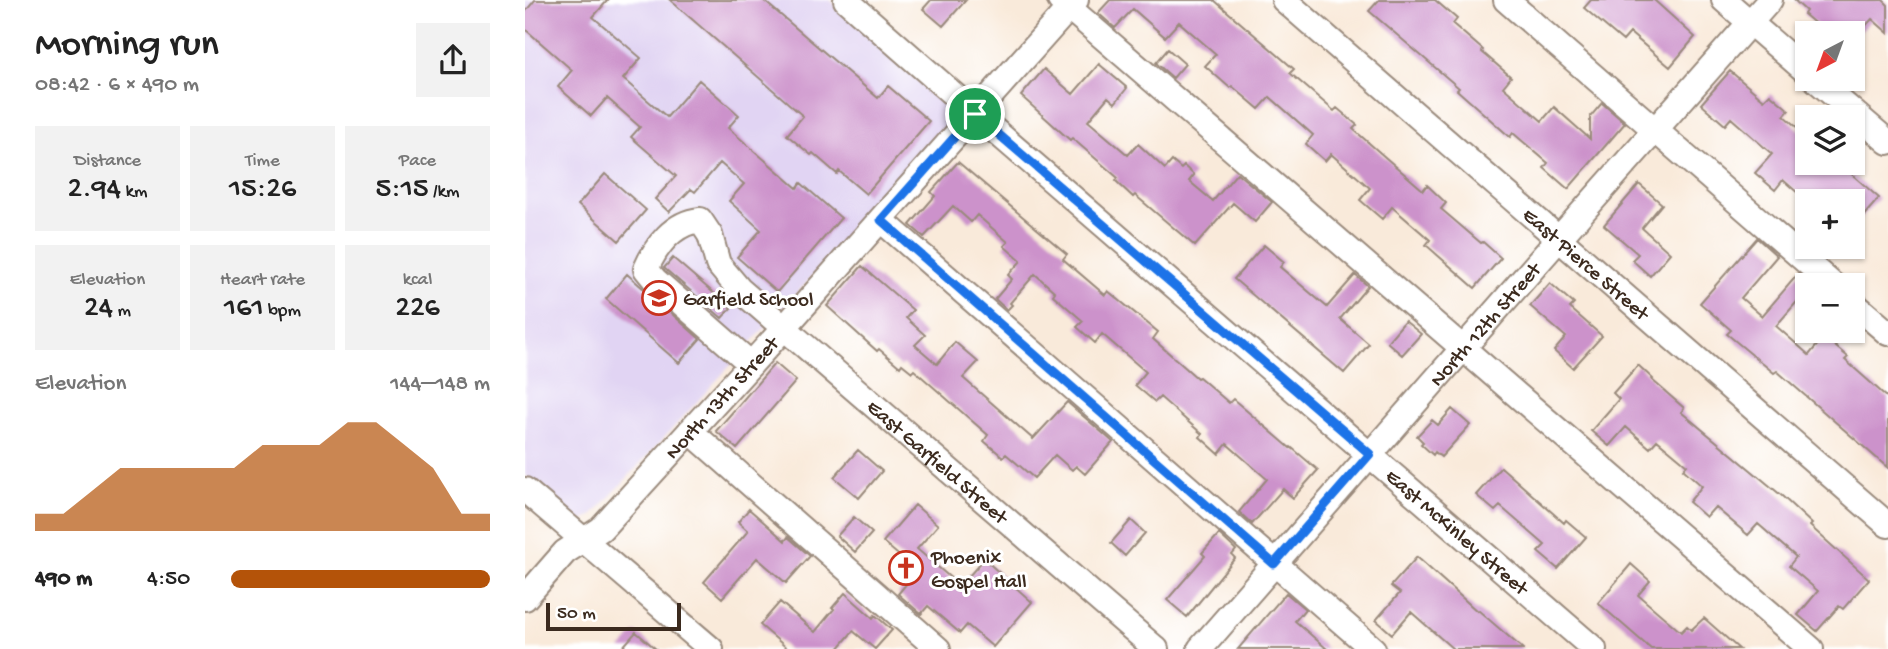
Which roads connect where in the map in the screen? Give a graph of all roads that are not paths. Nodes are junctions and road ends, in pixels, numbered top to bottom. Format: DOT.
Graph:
graph roads {
  1 [pos="846,0"];
  2 [pos="1283,0"];
  3 [pos="1506,0"];
  4 [pos="1724,0"];
  5 [pos="1770,0"];
  6 [pos="1069,3"];
  7 [pos="1751,23"];
  8 [pos="1795,62"];
  9 [pos="1829,91"];
  10 [pos="975,114"];
  11 [pos="1655,130"];
  12 [pos="1888,142"];
  13 [pos="881,220"];
  14 [pos="1558,239"];
  15 [pos="1819,273"];
  16 [pos="1865,313"];
  17 [pos="784,328"];
  18 [pos="1888,333"];
  19 [pos="1463,348"];
  20 [pos="751,364"];
  21 [pos="690,431"];
  22 [pos="1370,454"];
  23 [pos="525,490"];
  24 [pos="1888,526"];
  25 [pos="583,539"];
  26 [pos="1274,564"];
  27 [pos="525,598"];
  28 [pos="711,649"];
  29 [pos="938,649"];
  30 [pos="1156,649"];
  31 [pos="1200,649"];
  32 [pos="1373,649"];
  33 [pos="1594,649"];
  34 [pos="1811,649"];
  1 -- 10 [label="street, East McKinley Street"];
  2 -- 14 [label="street, East Pierce Street"];
  3 -- 11 [label="street"];
  4 -- 7 [label="street"];
  5 -- 7 [label="street, North 12th Street"];
  6 -- 10 [label="street, North 13th Street"];
  6 -- 19 [label="street"];
  7 -- 8 [label="street"];
  7 -- 11 [label="street, North 12th Street"];
  9 -- 12 [label="street"];
  10 -- 13 [label="street, North 13th Street"];
  10 -- 22 [label="street, East McKinley Street"];
  11 -- 14 [label="street, North 12th Street"];
  11 -- 15 [label="street"];
  13 -- 17 [label="street, North 13th Street"];
  13 -- 26 [label="street"];
  14 -- 19 [label="street, North 12th Street"];
  14 -- 24 [label="street, East Pierce Street"];
  16 -- 18 [label="street"];
  17 -- 20 [label="street, North 13th Street"];
  17 -- 20 [label="street, East Garfield Street"];
  17 -- 30 [label="street, East Garfield Street"];
  19 -- 22 [label="street, North 12th Street"];
  19 -- 34 [label="street"];
  20 -- 21 [label="street, North 13th Street"];
  21 -- 25 [label="street, North 13th Street"];
  21 -- 29 [label="street"];
  22 -- 26 [label="street, North 12th Street"];
  22 -- 33 [label="street, East McKinley Street"];
  23 -- 25 [label="street"];
  25 -- 27 [label="street, North 13th Street"];
  25 -- 28 [label="street"];
  26 -- 31 [label="street, North 12th Street"];
  26 -- 32 [label="street"];
}
